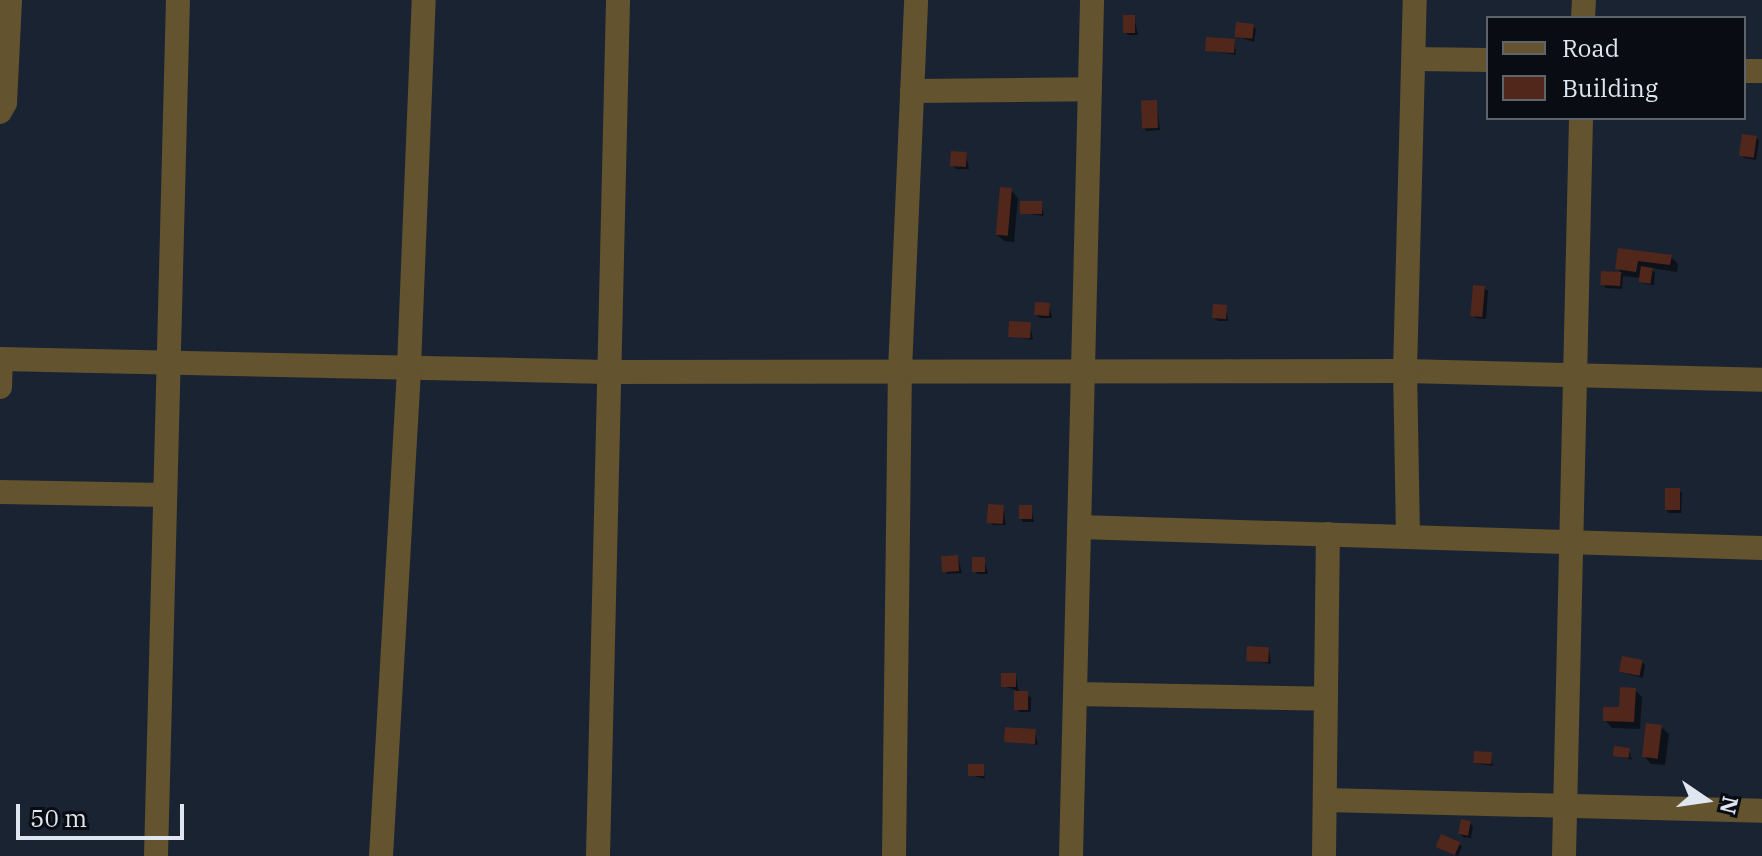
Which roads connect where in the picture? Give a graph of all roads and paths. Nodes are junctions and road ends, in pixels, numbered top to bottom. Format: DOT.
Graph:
graph roads {
  1 [pos="10,0"];
  2 [pos="178,0"];
  3 [pos="424,0"];
  4 [pos="618,0"];
  5 [pos="916,0"];
  6 [pos="1092,0"];
  7 [pos="1415,0"];
  8 [pos="1414,59"];
  9 [pos="1486,60"];
  10 [pos="1090,89"];
  11 [pos="912,91"];
  12 [pos="0,112"];
  13 [pos="1581,120"];
  14 [pos="0,359"];
  15 [pos="169,362"];
  16 [pos="409,366"];
  17 [pos="900,370"];
  18 [pos="1405,371"];
  19 [pos="609,372"];
  20 [pos="1082,372"];
  21 [pos="1575,376"];
  22 [pos="1762,380"];
  23 [pos="0,387"];
  24 [pos="0,492"];
  25 [pos="165,495"];
  26 [pos="1079,527"];
  27 [pos="1328,534"];
  28 [pos="1408,537"];
  29 [pos="1571,542"];
  30 [pos="1762,548"];
  31 [pos="1075,694"];
  32 [pos="1326,699"];
  33 [pos="1325,800"];
  34 [pos="1565,806"];
  35 [pos="1762,811"];
  36 [pos="156,856"];
  37 [pos="381,856"];
  38 [pos="598,856"];
  39 [pos="894,856"];
  40 [pos="1071,856"];
  41 [pos="1324,856"];
  42 [pos="1564,856"];
  1 -- 12 [label="street"];
  2 -- 15 [label="street"];
  3 -- 16 [label="street"];
  4 -- 19 [label="street"];
  5 -- 11 [label="street"];
  6 -- 10 [label="street"];
  7 -- 8 [label="street"];
  8 -- 9 [label="street"];
  8 -- 18 [label="street"];
  10 -- 11 [label="street"];
  10 -- 20 [label="street"];
  11 -- 17 [label="street"];
  13 -- 21 [label="street"];
  14 -- 15 [label="street"];
  14 -- 23 [label="street"];
  15 -- 16 [label="street"];
  15 -- 25 [label="street"];
  16 -- 19 [label="street"];
  16 -- 37 [label="street"];
  17 -- 19 [label="street"];
  17 -- 20 [label="street"];
  17 -- 39 [label="street"];
  18 -- 20 [label="street"];
  18 -- 21 [label="street"];
  18 -- 28 [label="street"];
  19 -- 38 [label="street"];
  20 -- 26 [label="street"];
  21 -- 22 [label="street"];
  21 -- 29 [label="street"];
  24 -- 25 [label="street"];
  25 -- 36 [label="street"];
  26 -- 27 [label="street"];
  26 -- 31 [label="street"];
  27 -- 28 [label="street"];
  27 -- 32 [label="street"];
  28 -- 29 [label="street"];
  29 -- 30 [label="street"];
  29 -- 34 [label="street"];
  31 -- 32 [label="street"];
  31 -- 40 [label="street"];
  32 -- 33 [label="street"];
  33 -- 34 [label="street"];
  33 -- 41 [label="street"];
  34 -- 35 [label="street"];
  34 -- 42 [label="street"];
}
